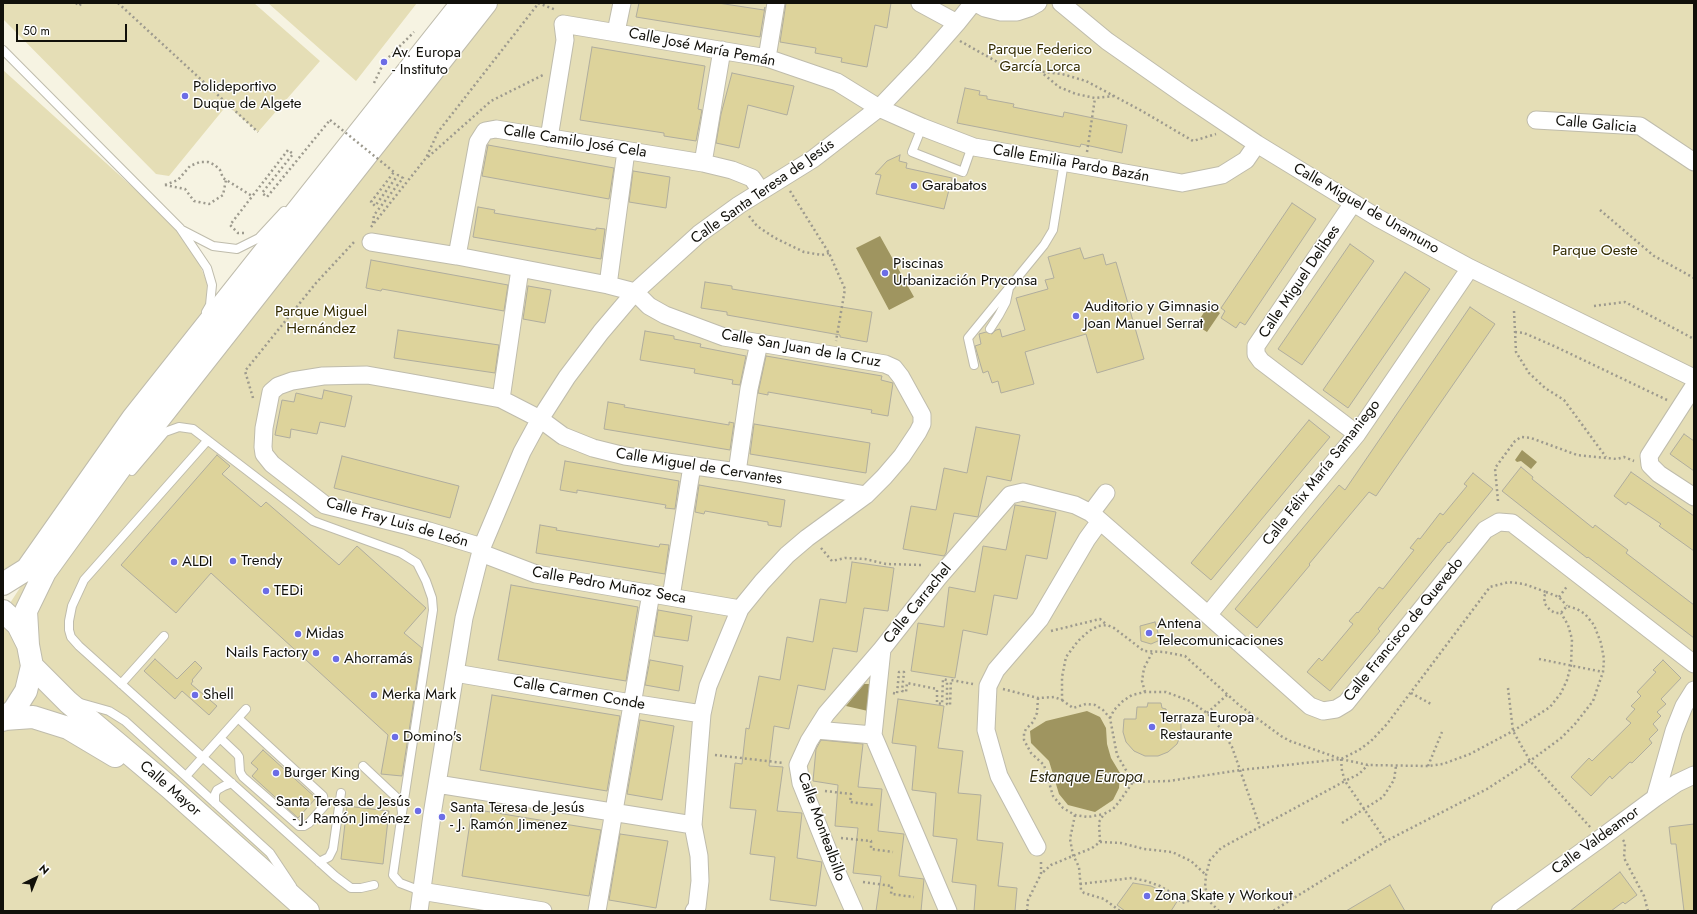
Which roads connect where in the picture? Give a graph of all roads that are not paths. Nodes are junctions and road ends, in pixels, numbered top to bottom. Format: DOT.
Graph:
graph roads {
  1 [pos="462,3"];
  2 [pos="486,3"];
  3 [pos="622,3"];
  4 [pos="776,3"];
  5 [pos="920,3"];
  6 [pos="972,3"];
  7 [pos="976,3"];
  8 [pos="1038,3"];
  9 [pos="1061,3"];
  10 [pos="953,28"];
  11 [pos="616,32"];
  12 [pos="3,50"];
  13 [pos="722,50"];
  14 [pos="767,58"];
  15 [pos="879,108"];
  16 [pos="1536,120"];
  17 [pos="922,127"];
  18 [pos="549,138"];
  19 [pos="340,144"];
  20 [pos="1257,144"];
  21 [pos="972,146"];
  22 [pos="626,151"];
  23 [pos="1064,162"];
  24 [pos="1694,162"];
  25 [pos="703,163"];
  26 [pos="761,191"];
  27 [pos="1353,203"];
  28 [pos="180,228"];
  29 [pos="366,237"];
  30 [pos="457,256"];
  31 [pos="520,268"];
  32 [pos="1470,268"];
  33 [pos="608,285"];
  34 [pos="1010,286"];
  35 [pos="635,292"];
  36 [pos="990,329"];
  37 [pos="759,343"];
  38 [pos="186,350"];
  39 [pos="974,365"];
  40 [pos="1694,378"];
  41 [pos="1694,386"];
  42 [pos="501,399"];
  43 [pos="540,419"];
  44 [pos="1357,434"];
  45 [pos="207,441"];
  46 [pos="692,466"];
  47 [pos="124,472"];
  48 [pos="736,472"];
  49 [pos="1106,494"];
  50 [pos="866,495"];
  51 [pos="1010,495"];
  52 [pos="111,496"];
  53 [pos="1694,497"];
  54 [pos="1095,517"];
  55 [pos="481,550"];
  56 [pos="57,555"];
  57 [pos="27,569"];
  58 [pos="3,584"];
  59 [pos="651,593"];
  60 [pos="671,597"];
  61 [pos="740,609"];
  62 [pos="3,611"];
  63 [pos="1208,615"];
  64 [pos="164,636"];
  65 [pos="28,645"];
  66 [pos="882,649"];
  67 [pos="1694,664"];
  68 [pos="32,666"];
  69 [pos="455,673"];
  70 [pos="121,684"];
  71 [pos="1694,690"];
  72 [pos="68,702"];
  73 [pos="631,703"];
  74 [pos="246,709"];
  75 [pos="702,714"];
  76 [pos="238,718"];
  77 [pos="4,719"];
  78 [pos="816,730"];
  79 [pos="873,735"];
  80 [pos="220,738"];
  81 [pos="203,756"];
  82 [pos="363,766"];
  83 [pos="1694,775"];
  84 [pos="186,776"];
  85 [pos="232,783"];
  86 [pos="438,784"];
  87 [pos="341,793"];
  88 [pos="1654,798"];
  89 [pos="215,803"];
  90 [pos="613,812"];
  91 [pos="402,813"];
  92 [pos="693,824"];
  93 [pos="1037,847"];
  94 [pos="319,862"];
  95 [pos="374,885"];
  96 [pos="421,891"];
  97 [pos="700,910"];
  98 [pos="296,911"];
  99 [pos="309,911"];
  100 [pos="406,911"];
  101 [pos="419,911"];
  102 [pos="543,911"];
  103 [pos="597,911"];
  104 [pos="854,911"];
  105 [pos="948,911"];
  106 [pos="1500,911"];
  1 -- 19 [label="main road"];
  2 -- 47 [label="main road"];
  3 -- 11 [label="street"];
  4 -- 14 [label="street"];
  5 -- 10 [label="street"];
  6 -- 10 [label="street, Calle Santa Teresa de Jesús"];
  7 -- 8 [label="street"];
  9 -- 20 [label="street, Calle Miguel de Unamuno"];
  10 -- 15 [label="street, Calle Santa Teresa de Jesús"];
  11 -- 13 [label="street, Calle José María Pemán"];
  11 -- 18 [label="street, Calle José María Pemán"];
  12 -- 28 [label="lane"];
  13 -- 14 [label="street, Calle José María Pemán"];
  13 -- 25 [label="street"];
  14 -- 15 [label="street, Calle José María Pemán"];
  15 -- 17 [label="street, Calle Emilia Pardo Bazán"];
  15 -- 26 [label="street, Calle Santa Teresa de Jesús"];
  16 -- 24 [label="street, Calle Galicia"];
  17 -- 21 [label="street, Calle Emilia Pardo Bazán"];
  17 -- 21 [label="lane"];
  18 -- 22 [label="street, Calle Camilo José Cela"];
  18 -- 30 [label="street, Calle Camilo José Cela"];
  19 -- 28 [label="lane"];
  19 -- 38 [label="main road"];
  20 -- 23 [label="street, Calle Emilia Pardo Bazán"];
  20 -- 27 [label="street, Calle Miguel de Unamuno"];
  21 -- 23 [label="street, Calle Emilia Pardo Bazán"];
  22 -- 25 [label="street, Calle Camilo José Cela"];
  22 -- 33 [label="street"];
  23 -- 34 [label="lane"];
  25 -- 26 [label="street, Calle Camilo José Cela"];
  26 -- 35 [label="street, Calle Santa Teresa de Jesús"];
  27 -- 32 [label="street, Calle Miguel de Unamuno"];
  27 -- 44 [label="street, Calle Miguel Delibes"];
  28 -- 38 [label="lane"];
  29 -- 30 [label="street"];
  30 -- 31 [label="street"];
  31 -- 33 [label="street"];
  31 -- 42 [label="street"];
  32 -- 40 [label="street, Calle Miguel de Unamuno"];
  32 -- 44 [label="street, Calle Félix María Samaniego"];
  33 -- 35 [label="street"];
  34 -- 36 [label="lane"];
  34 -- 39 [label="lane"];
  35 -- 37 [label="street, Calle San Juan de la Cruz"];
  35 -- 43 [label="street, Calle Santa Teresa de Jesús"];
  37 -- 48 [label="street"];
  37 -- 50 [label="street, Calle San Juan de la Cruz"];
  38 -- 57 [label="main road"];
  41 -- 53 [label="street"];
  42 -- 43 [label="street, Calle Fray Luis de León"];
  42 -- 55 [label="street, Calle Fray Luis de León"];
  43 -- 46 [label="street, Calle Miguel de Cervantes"];
  43 -- 55 [label="street, Calle Santa Teresa de Jesús"];
  44 -- 63 [label="street, Calle Félix María Samaniego"];
  45 -- 47 [label="lane"];
  45 -- 70 [label="lane"];
  45 -- 91 [label="lane"];
  46 -- 48 [label="street, Calle Miguel de Cervantes"];
  46 -- 60 [label="street"];
  47 -- 56 [label="main road"];
  47 -- 57 [label="main road"];
  48 -- 50 [label="street, Calle Miguel de Cervantes"];
  49 -- 54 [label="street"];
  50 -- 61 [label="street, Calle San Juan de la Cruz"];
  51 -- 54 [label="street, Calle Francisco de Quevedo"];
  51 -- 66 [label="street, Calle Carrachel"];
  52 -- 56 [label="lane"];
  54 -- 63 [label="street, Calle Francisco de Quevedo"];
  54 -- 93 [label="street"];
  55 -- 59 [label="street, Calle Pedro Muñoz Seca"];
  55 -- 69 [label="street, Calle Santa Teresa de Jesús"];
  56 -- 65 [label="main road"];
  57 -- 58 [label="main road"];
  59 -- 60 [label="street, Calle Pedro Muñoz Seca"];
  59 -- 73 [label="street"];
  60 -- 61 [label="street, Calle Pedro Muñoz Seca"];
  61 -- 75 [label="street, Calle San Juan de la Cruz"];
  62 -- 65 [label="main road"];
  63 -- 67 [label="street, Calle Francisco de Quevedo"];
  64 -- 70 [label="lane"];
  65 -- 68 [label="main road"];
  66 -- 78 [label="street, Calle Montealbillo"];
  66 -- 79 [label="street, Calle Carrachel"];
  68 -- 72 [label="main road, Calle Mayor"];
  68 -- 77 [label="main road"];
  69 -- 73 [label="street, Calle Carmen Conde"];
  69 -- 86 [label="street, Calle Santa Teresa de Jesús"];
  70 -- 81 [label="lane"];
  71 -- 88 [label="street"];
  72 -- 84 [label="lane"];
  72 -- 99 [label="main road, Calle Mayor"];
  73 -- 75 [label="street, Calle Carmen Conde"];
  73 -- 90 [label="street"];
  74 -- 76 [label="lane"];
  75 -- 92 [label="street, Calle San Juan de la Cruz"];
  76 -- 80 [label="lane"];
  76 -- 80 [label="lane"];
  77 -- 98 [label="main road, Calle Mayor"];
  78 -- 79 [label="street"];
  78 -- 104 [label="street, Calle Montealbillo"];
  79 -- 105 [label="street, Calle Carrachel"];
  80 -- 81 [label="lane"];
  81 -- 84 [label="lane"];
  81 -- 85 [label="lane"];
  82 -- 91 [label="lane"];
  83 -- 88 [label="street, Calle Valdeamor"];
  84 -- 89 [label="lane"];
  85 -- 89 [label="lane"];
  85 -- 94 [label="lane"];
  86 -- 90 [label="street"];
  86 -- 96 [label="street, Calle Santa Teresa de Jesús"];
  87 -- 94 [label="lane"];
  88 -- 106 [label="street, Calle Valdeamor"];
  89 -- 99 [label="lane"];
  90 -- 92 [label="street"];
  90 -- 103 [label="street"];
  91 -- 96 [label="lane"];
  92 -- 97 [label="street, Calle San Juan de la Cruz"];
  94 -- 95 [label="lane"];
  96 -- 100 [label="street"];
  96 -- 101 [label="street, Calle Santa Teresa de Jesús"];
  96 -- 102 [label="street"];
}
